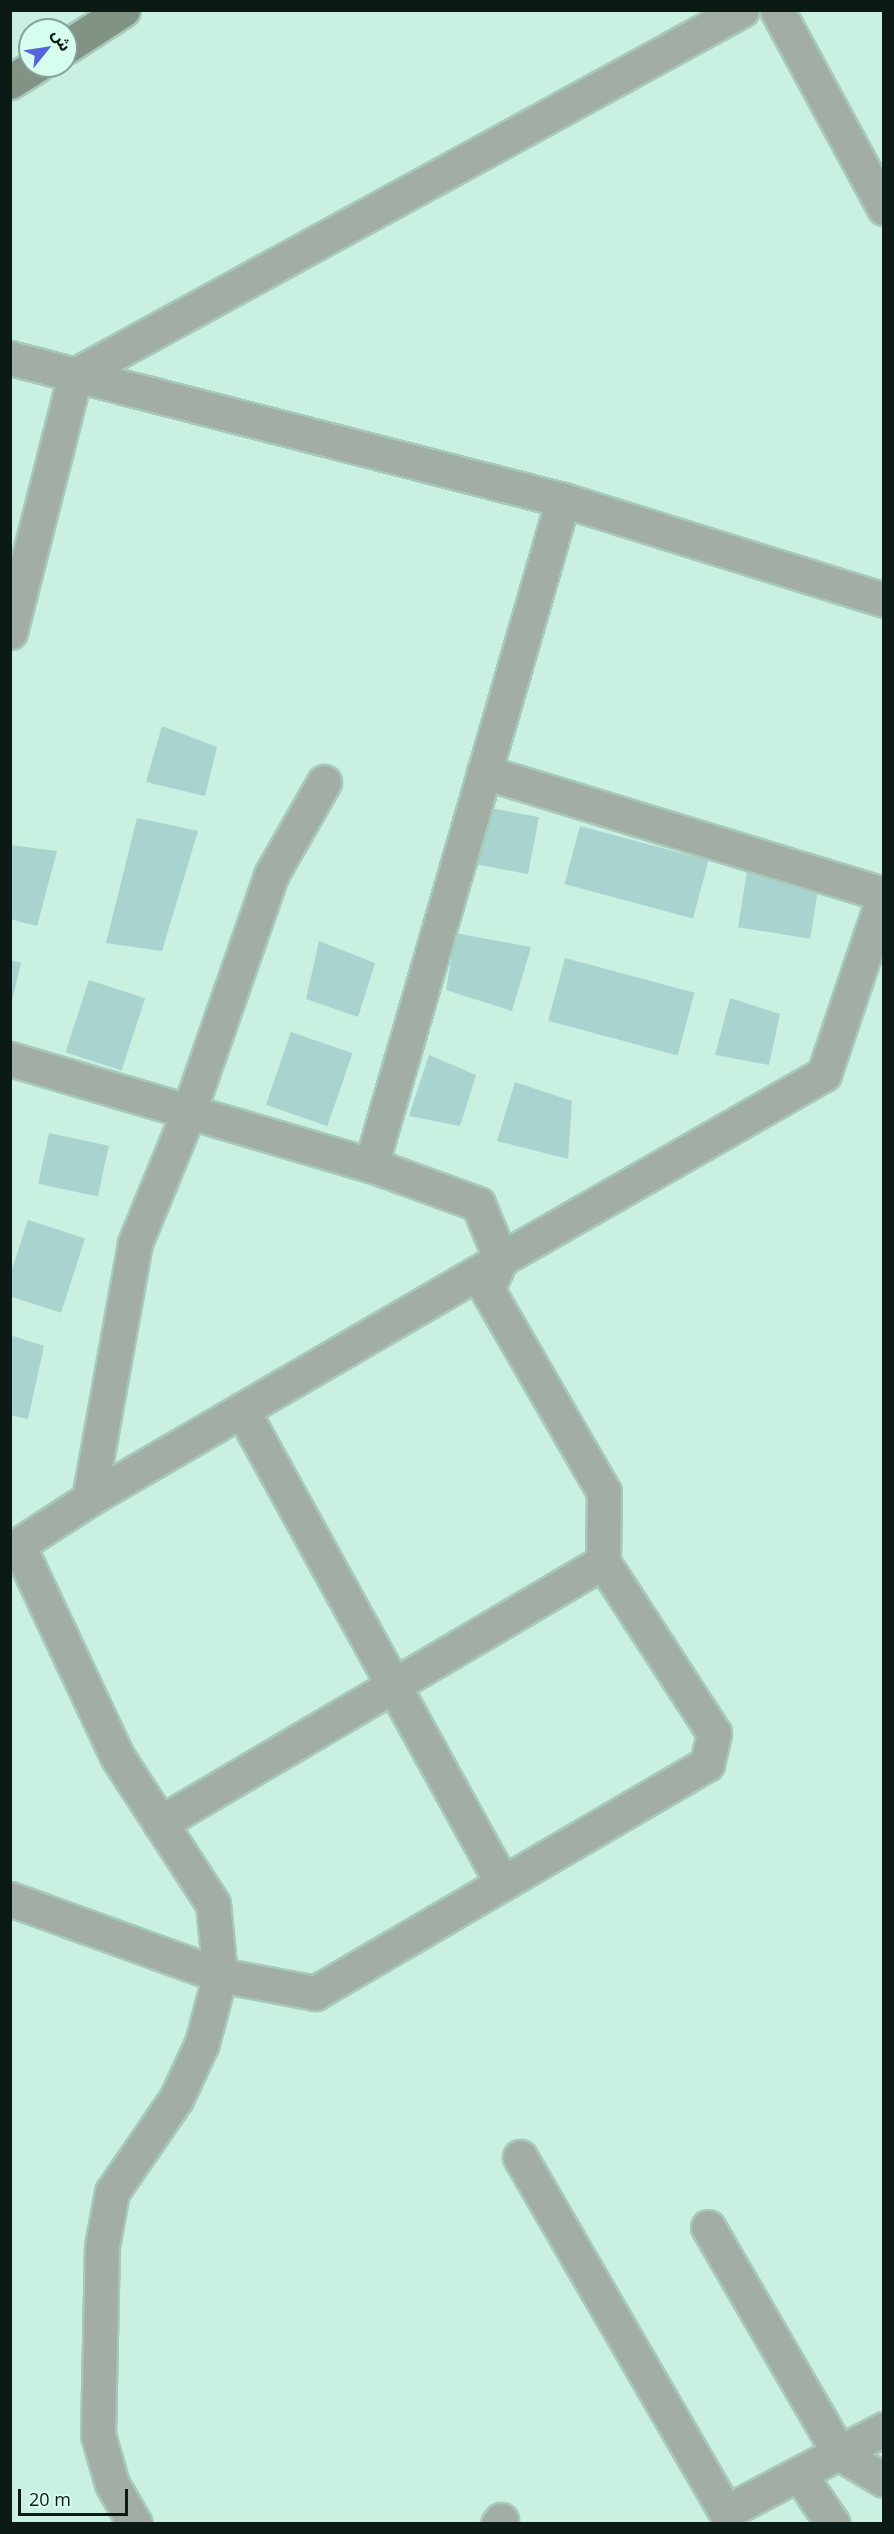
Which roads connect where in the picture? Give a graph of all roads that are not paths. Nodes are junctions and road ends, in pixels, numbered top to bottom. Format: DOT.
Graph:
graph roads {
  1 [pos="123,10"];
  2 [pos="742,10"];
  3 [pos="777,10"];
  4 [pos="78,39"];
  5 [pos="884,208"];
  6 [pos="10,358"];
  7 [pos="75,375"];
  8 [pos="563,500"];
  9 [pos="884,600"];
  10 [pos="10,632"];
  11 [pos="484,772"];
  12 [pos="324,782"];
  13 [pos="884,895"];
  14 [pos="10,1059"];
  15 [pos="188,1114"];
  16 [pos="371,1165"];
  17 [pos="501,1259"];
  18 [pos="242,1410"];
  19 [pos="89,1499"];
  20 [pos="14,1544"];
  21 [pos="603,1562"];
  22 [pos="392,1687"];
  23 [pos="160,1823"];
  24 [pos="501,1881"];
  25 [pos="10,1899"];
  26 [pos="220,1975"];
  27 [pos="520,2157"];
  28 [pos="708,2227"];
  29 [pos="884,2429"];
  30 [pos="839,2453"];
  31 [pos="798,2474"];
  32 [pos="884,2480"];
  33 [pos="135,2523"];
  34 [pos="833,2523"];
  1 -- 4 [label="street"];
  2 -- 7 [label="street"];
  3 -- 5 [label="street"];
  6 -- 7 [label="street"];
  7 -- 8 [label="street"];
  7 -- 10 [label="street"];
  8 -- 9 [label="street"];
  8 -- 11 [label="street"];
  11 -- 13 [label="street"];
  11 -- 16 [label="street"];
  12 -- 15 [label="street"];
  13 -- 17 [label="street"];
  14 -- 15 [label="street"];
  15 -- 16 [label="street"];
  15 -- 19 [label="street"];
  16 -- 17 [label="street"];
  17 -- 18 [label="street"];
  17 -- 21 [label="street"];
  18 -- 19 [label="street"];
  18 -- 22 [label="street"];
  19 -- 20 [label="street"];
  20 -- 23 [label="street"];
  21 -- 22 [label="street"];
  21 -- 24 [label="street"];
  22 -- 23 [label="street"];
  22 -- 24 [label="street"];
  23 -- 26 [label="street"];
  24 -- 26 [label="street"];
  25 -- 26 [label="street"];
  26 -- 33 [label="street"];
  27 -- 31 [label="street"];
  28 -- 30 [label="street"];
  29 -- 30 [label="street"];
  30 -- 31 [label="street"];
  30 -- 32 [label="street"];
  31 -- 34 [label="street"];
}
